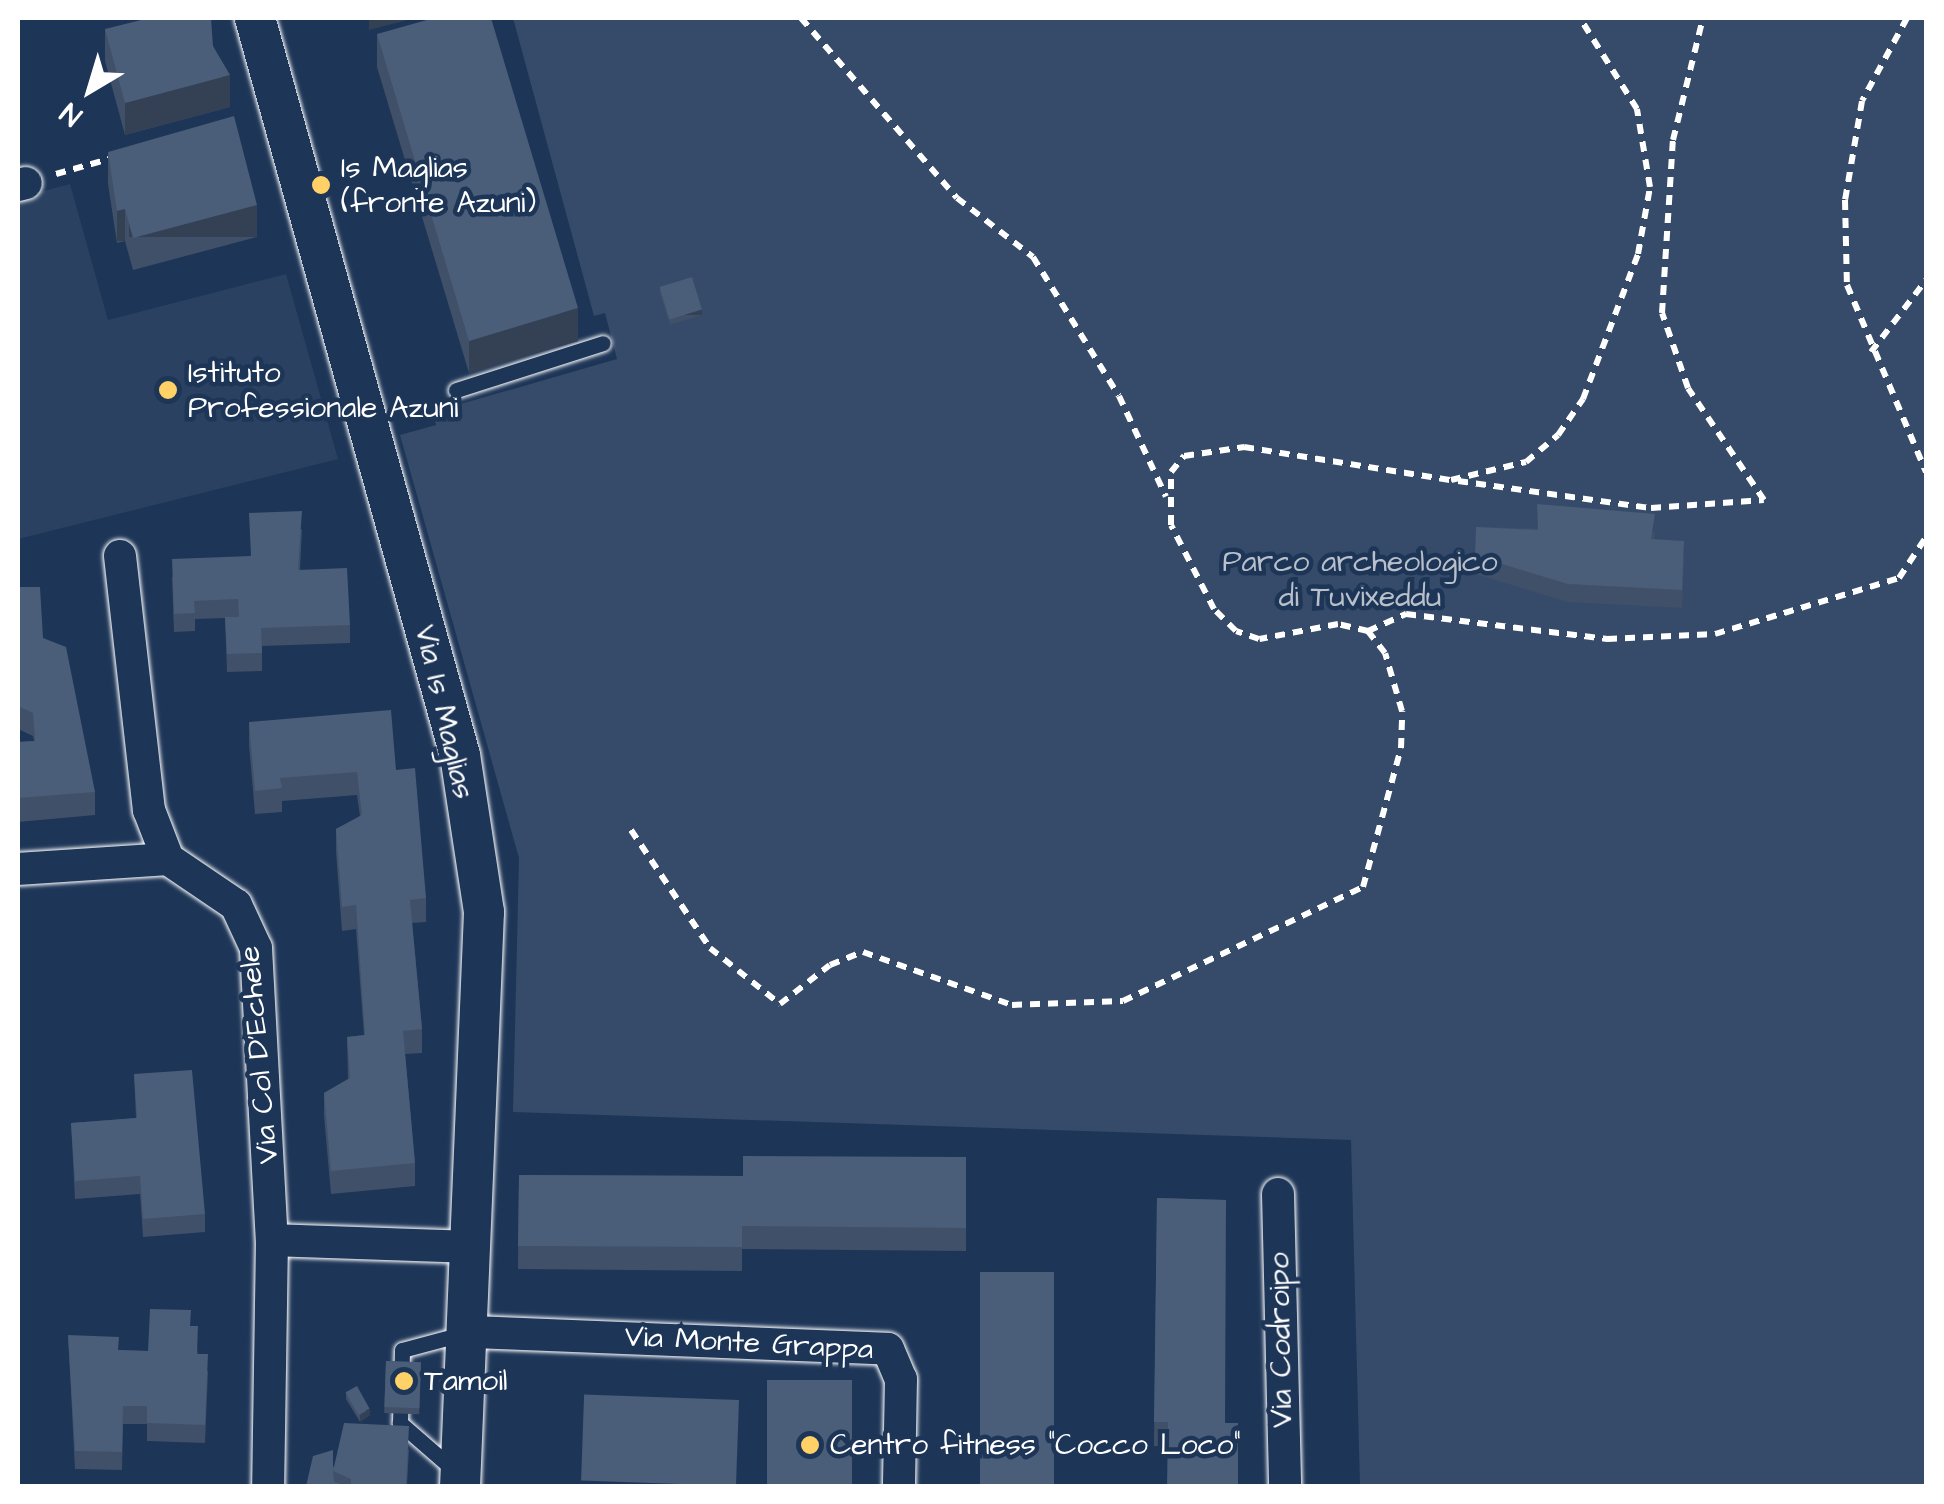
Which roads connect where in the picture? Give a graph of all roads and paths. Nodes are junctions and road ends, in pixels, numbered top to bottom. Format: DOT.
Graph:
graph roads {
  1 [pos="255,18"];
  2 [pos="800,18"];
  3 [pos="1580,18"];
  4 [pos="1703,18"];
  5 [pos="1907,18"];
  6 [pos="135,152"];
  7 [pos="22,184"];
  8 [pos="1926,280"];
  9 [pos="603,343"];
  10 [pos="1871,352"];
  11 [pos="456,390"];
  12 [pos="1926,472"];
  13 [pos="1451,480"];
  14 [pos="1166,498"];
  15 [pos="1926,536"];
  16 [pos="120,556"];
  17 [pos="1368,631"];
  18 [pos="630,830"];
  19 [pos="168,859"];
  20 [pos="18,869"];
  21 [pos="1278,1194"];
  22 [pos="272,1240"];
  23 [pos="471,1247"];
  24 [pos="471,1332"];
  25 [pos="461,1482"];
  26 [pos="268,1486"];
  27 [pos="899,1486"];
  28 [pos="1285,1486"];
  1 -- 23 [label="street, Via Is Maglias"];
  2 -- 14 [label="path"];
  3 -- 13 [label="path"];
  4 -- 13 [label="path"];
  5 -- 10 [label="path"];
  6 -- 7 [label="path"];
  8 -- 10 [label="path"];
  9 -- 11 [label="lane"];
  10 -- 12 [label="path"];
  13 -- 14 [label="path"];
  14 -- 17 [label="path"];
  15 -- 17 [label="path"];
  16 -- 19 [label="street"];
  17 -- 18 [label="path"];
  19 -- 20 [label="street"];
  19 -- 22 [label="street, Via Col D'Echele"];
  21 -- 28 [label="street, Via Codroipo"];
  22 -- 23 [label="street"];
  22 -- 26 [label="street, Via Col D'Echele"];
  23 -- 24 [label="street, Via Is Maglias"];
  24 -- 25 [label="street, Via Is Maglias"];
  24 -- 25 [label="lane"];
  24 -- 27 [label="street, Via Monte Grappa"];
}
